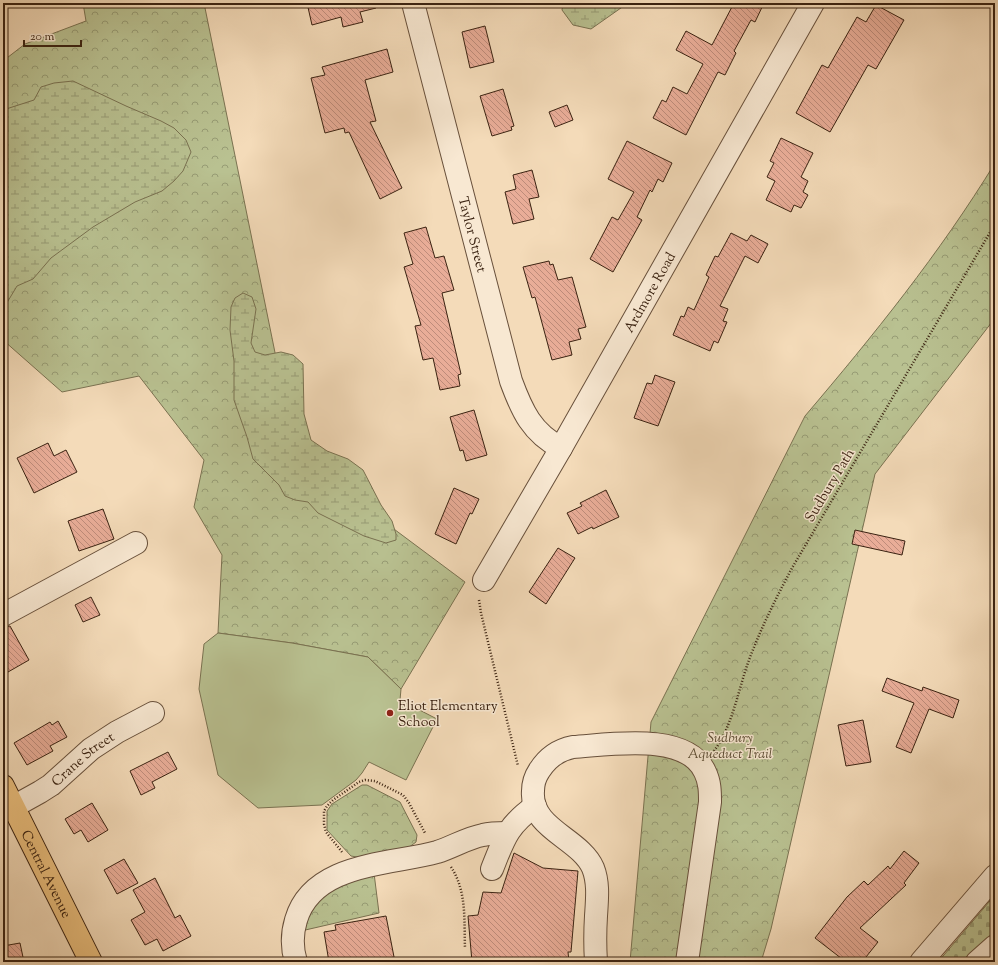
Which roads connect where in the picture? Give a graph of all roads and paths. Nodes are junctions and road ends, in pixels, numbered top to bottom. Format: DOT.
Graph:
graph roads {
  1 [pos="413,3"];
  2 [pos="813,3"];
  3 [pos="995,224"];
  4 [pos="561,448"];
  5 [pos="136,543"];
  6 [pos="484,580"];
  7 [pos="3,614"];
  8 [pos="153,713"];
  9 [pos="700,765"];
  10 [pos="519,768"];
  11 [pos="3,786"];
  12 [pos="535,806"];
  13 [pos="13,807"];
  14 [pos="507,833"];
  15 [pos="492,869"];
  16 [pos="995,876"];
  17 [pos="995,946"];
  18 [pos="91,962"];
  19 [pos="296,962"];
  20 [pos="596,962"];
  21 [pos="686,962"];
  22 [pos="921,962"];
  23 [pos="977,962"];
  1 -- 4 [label="street, Taylor Street"];
  2 -- 4 [label="street, Ardmore Road"];
  3 -- 9 [label="path, Sudbury Path"];
  4 -- 6 [label="street, Ardmore Road"];
  5 -- 7 [label="street"];
  6 -- 10 [label="path"];
  8 -- 13 [label="street, Crane Street"];
  9 -- 12 [label="street"];
  9 -- 21 [label="street"];
  11 -- 13 [label="main road, Central Avenue"];
  12 -- 14 [label="street"];
  12 -- 20 [label="street"];
  13 -- 18 [label="main road, Central Avenue"];
  14 -- 15 [label="street"];
  14 -- 19 [label="street"];
  16 -- 22 [label="street"];
  17 -- 23 [label="street"];
}
